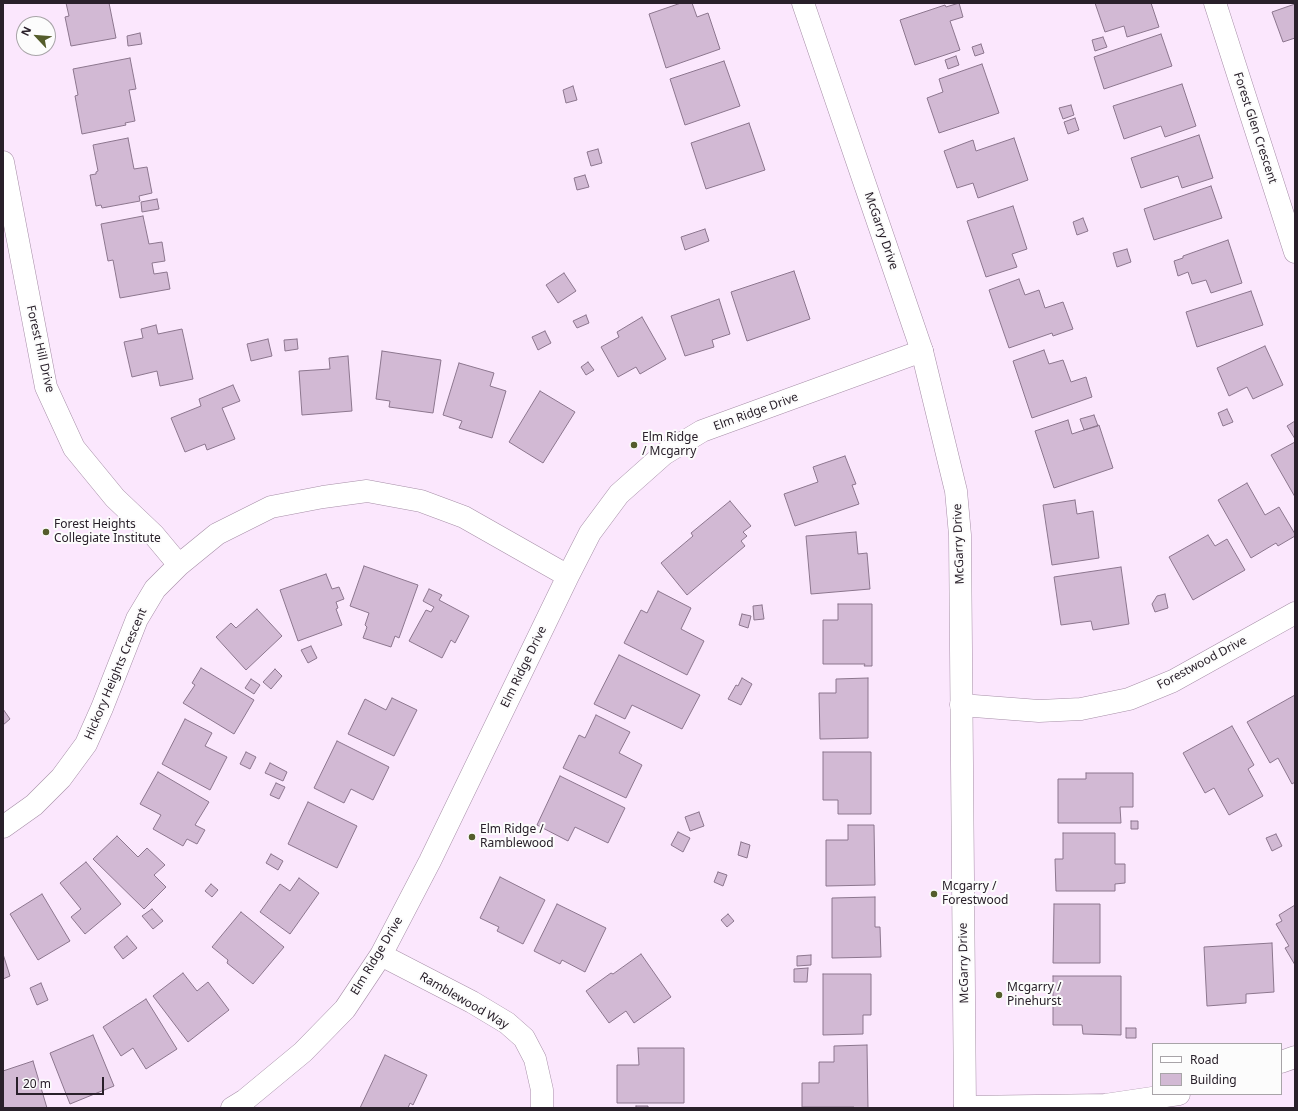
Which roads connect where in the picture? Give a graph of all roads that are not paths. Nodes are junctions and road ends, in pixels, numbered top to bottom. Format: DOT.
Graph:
graph roads {
  1 [pos="803,3"];
  2 [pos="1215,3"];
  3 [pos="3,162"];
  4 [pos="1295,252"];
  5 [pos="922,352"];
  6 [pos="179,566"];
  7 [pos="568,576"];
  8 [pos="1295,613"];
  9 [pos="961,705"];
  10 [pos="3,827"];
  11 [pos="381,955"];
  12 [pos="1295,1057"];
  13 [pos="1282,1062"];
  14 [pos="1172,1095"];
  15 [pos="965,1107"];
  16 [pos="232,1108"];
  17 [pos="542,1108"];
  1 -- 5 [label="street, McGarry Drive"];
  2 -- 4 [label="street, Forest Glen Crescent"];
  3 -- 6 [label="street, Forest Hill Drive"];
  5 -- 7 [label="street, Elm Ridge Drive"];
  5 -- 9 [label="street, McGarry Drive"];
  6 -- 7 [label="street, Hickory Heights Crescent"];
  6 -- 10 [label="street, Hickory Heights Crescent"];
  7 -- 11 [label="street, Elm Ridge Drive"];
  8 -- 9 [label="street, Forestwood Drive"];
  9 -- 15 [label="street, McGarry Drive"];
  11 -- 16 [label="street, Elm Ridge Drive"];
  11 -- 17 [label="street, Ramblewood Way"];
  12 -- 13 [label="street"];
  14 -- 15 [label="street"];
}
